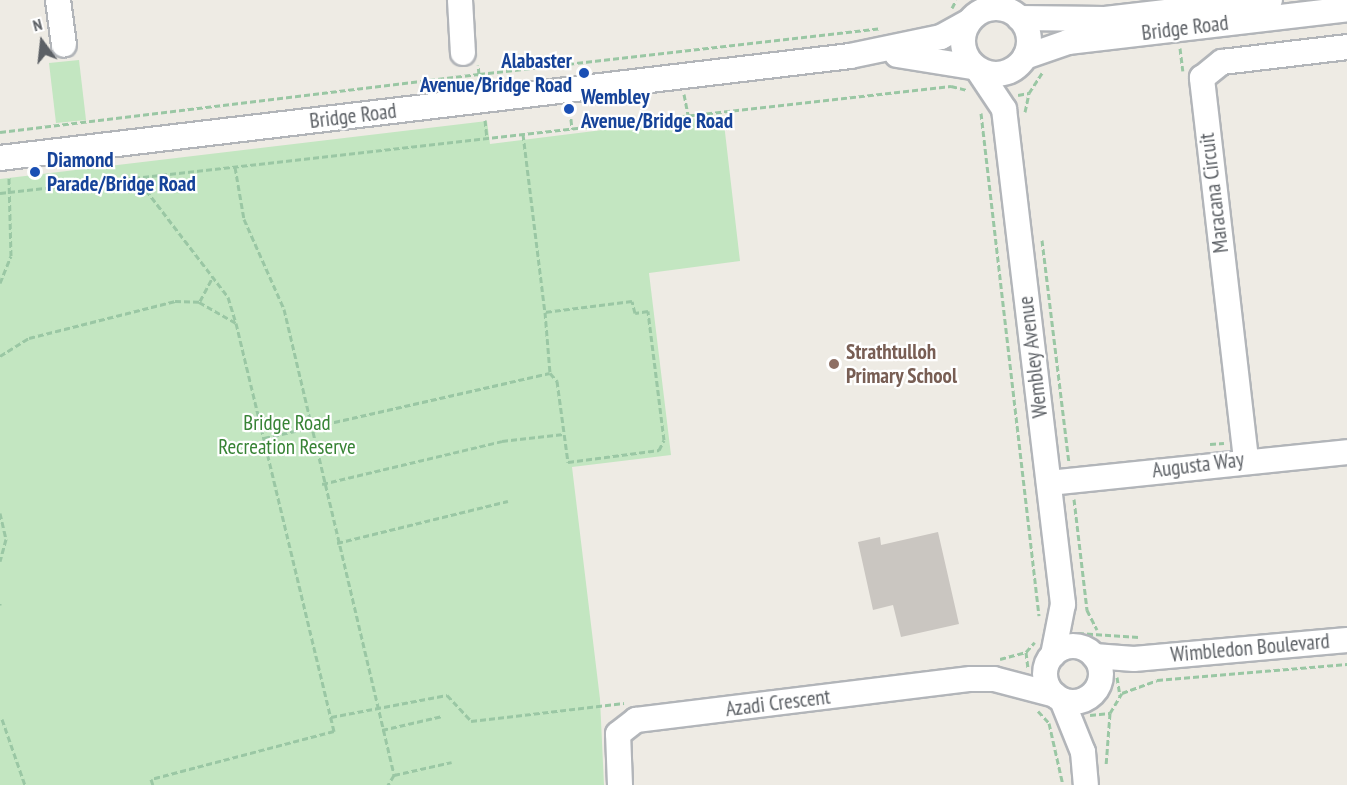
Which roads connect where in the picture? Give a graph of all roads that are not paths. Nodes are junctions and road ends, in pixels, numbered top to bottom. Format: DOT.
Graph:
graph roads {
  1 [pos="58,0"];
  2 [pos="460,0"];
  3 [pos="1270,0"];
  4 [pos="1178,6"];
  5 [pos="1347,9"];
  6 [pos="1015,11"];
  7 [pos="972,13"];
  8 [pos="64,45"];
  9 [pos="1347,47"];
  10 [pos="463,53"];
  11 [pos="850,56"];
  12 [pos="1021,62"];
  13 [pos="976,68"];
  14 [pos="1004,109"];
  15 [pos="4,158"];
  16 [pos="1347,452"];
  17 [pos="1246,459"];
  18 [pos="1060,482"];
  19 [pos="1347,640"];
  20 [pos="1148,647"];
  21 [pos="1060,651"];
  22 [pos="1096,690"];
  23 [pos="1059,698"];
  24 [pos="1083,752"];
  25 [pos="620,785"];
  26 [pos="1086,785"];
  1 -- 8 [label="street"];
  2 -- 10 [label="street"];
  3 -- 4 [label="street, Bridge Road"];
  4 -- 6 [label="street, Bridge Road"];
  5 -- 12 [label="street, Bridge Road"];
  6 -- 7 [label="street"];
  6 -- 12 [label="street"];
  7 -- 11 [label="street, Bridge Road"];
  7 -- 13 [label="street"];
  9 -- 17 [label="street, Maracana Circuit"];
  11 -- 13 [label="street, Bridge Road"];
  11 -- 15 [label="street, Bridge Road"];
  12 -- 13 [label="street"];
  12 -- 14 [label="street, Wembley Avenue"];
  13 -- 14 [label="street, Wembley Avenue"];
  14 -- 18 [label="street, Wembley Avenue"];
  16 -- 17 [label="street, Augusta Way"];
  17 -- 18 [label="street, Augusta Way"];
  18 -- 21 [label="street, Wembley Avenue"];
  19 -- 20 [label="street, Wimbledon Boulevard"];
  20 -- 21 [label="street, Wimbledon Boulevard"];
  20 -- 22 [label="street, Wimbledon Boulevard"];
  21 -- 22 [label="street"];
  21 -- 23 [label="street"];
  21 -- 25 [label="street, Azadi Crescent"];
  22 -- 23 [label="street, Wimbledon Boulevard"];
  22 -- 24 [label="street"];
  23 -- 24 [label="street"];
  24 -- 26 [label="street"];
}
